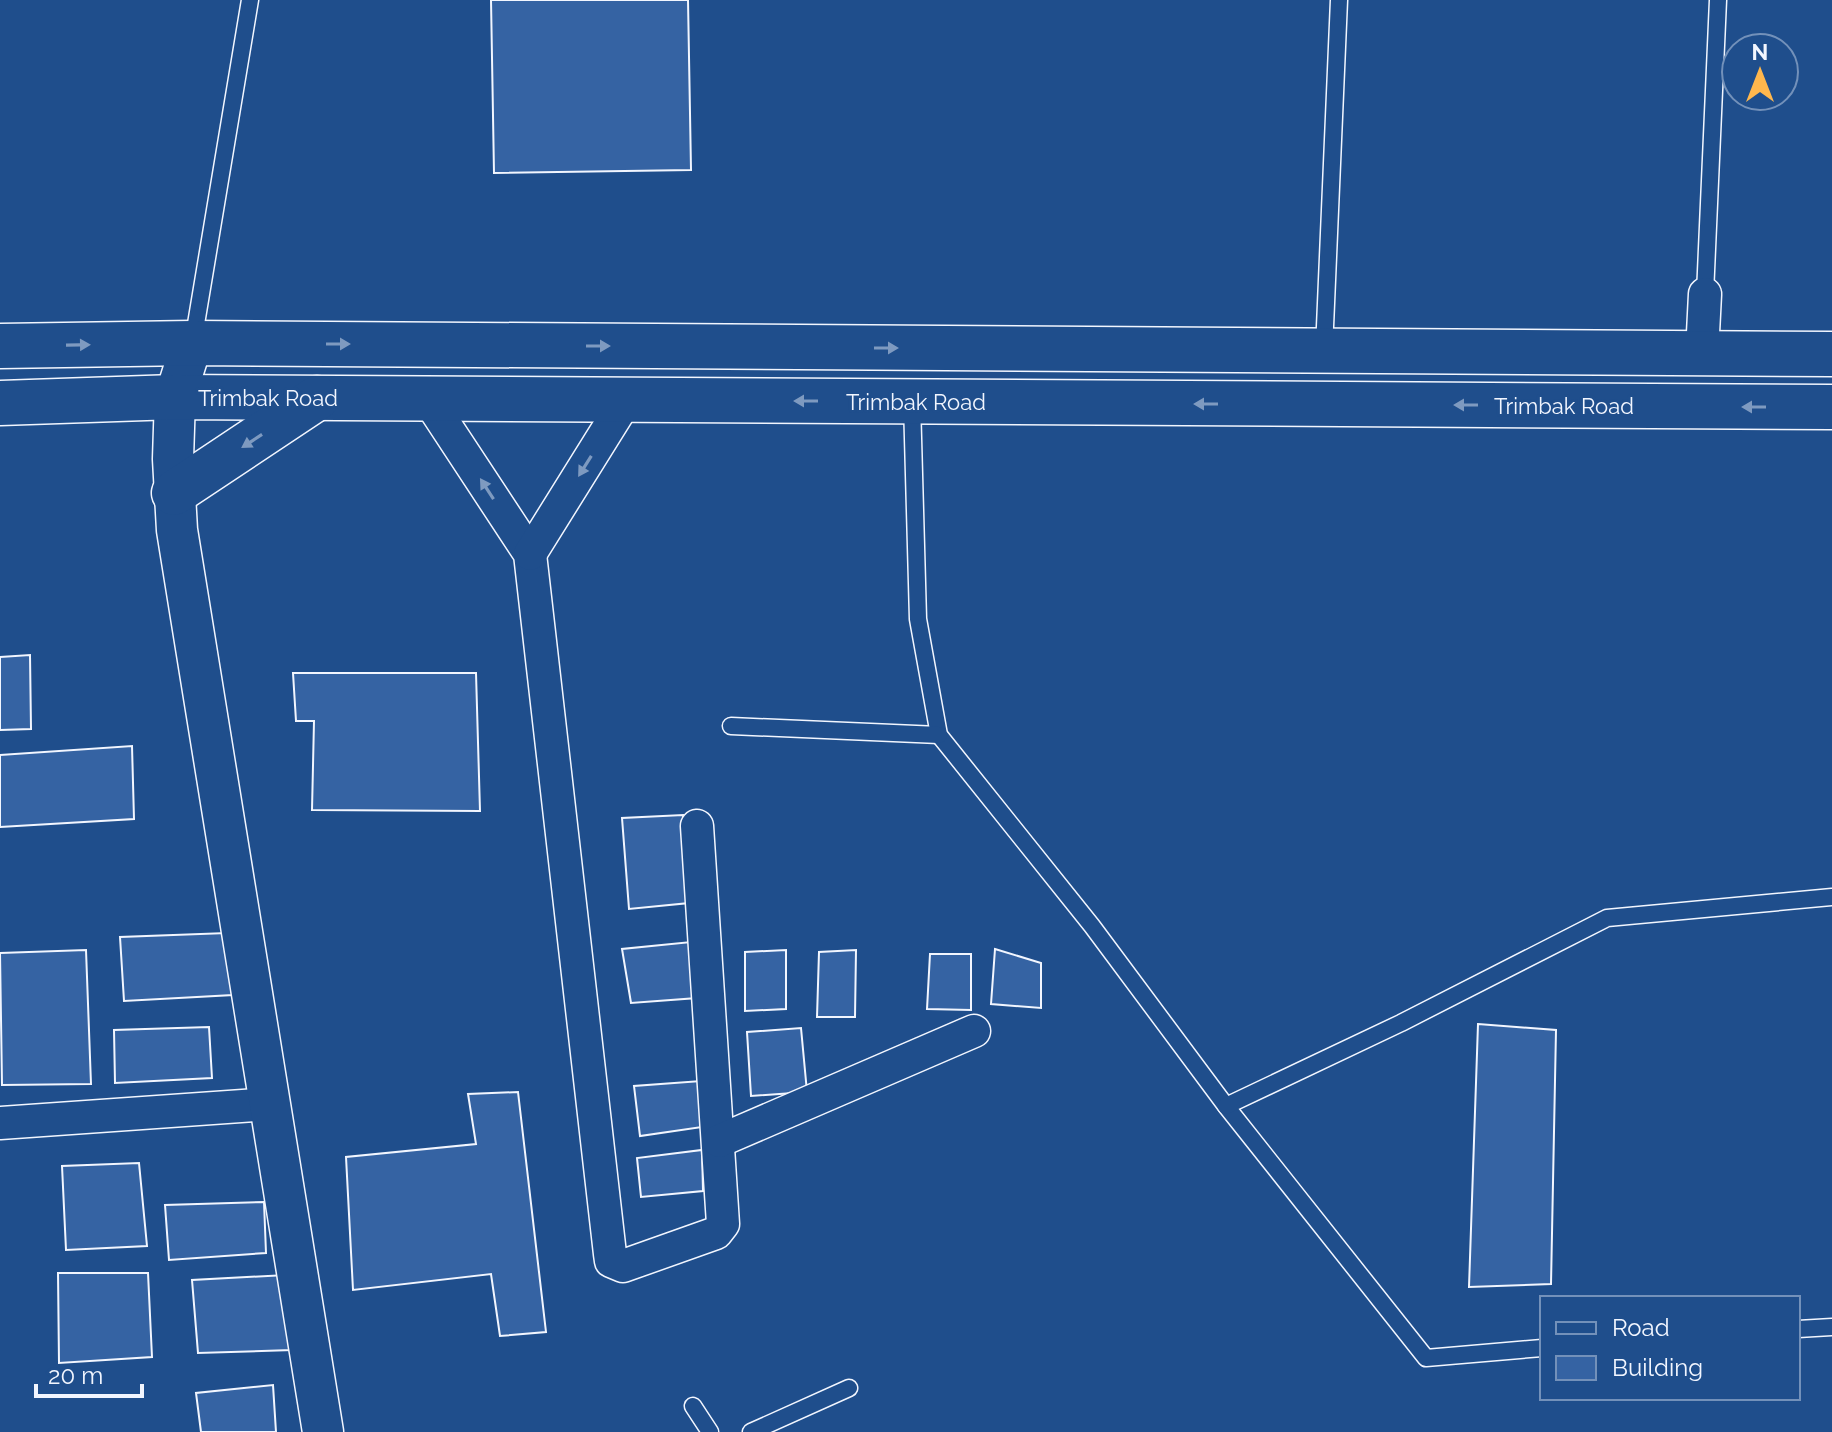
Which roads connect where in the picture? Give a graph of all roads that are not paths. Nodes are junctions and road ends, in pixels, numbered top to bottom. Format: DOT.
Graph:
graph roads {
  1 [pos="250,0"];
  2 [pos="1339,0"];
  3 [pos="1718,0"];
  4 [pos="1705,294"];
  5 [pos="192,343"];
  6 [pos="0,346"];
  7 [pos="1324,351"];
  8 [pos="1702,353"];
  9 [pos="1832,354"];
  10 [pos="175,397"];
  11 [pos="317,398"];
  12 [pos="428,399"];
  13 [pos="626,400"];
  14 [pos="912,402"];
  15 [pos="0,403"];
  16 [pos="1832,407"];
  17 [pos="174,493"];
  18 [pos="530,554"];
  19 [pos="731,726"];
  20 [pos="939,735"];
  21 [pos="697,826"];
  22 [pos="1832,897"];
  23 [pos="974,1031"];
  24 [pos="270,1104"];
  25 [pos="1226,1106"];
  26 [pos="0,1123"];
  27 [pos="719,1141"];
  28 [pos="1832,1327"];
  29 [pos="1800,1329"];
  30 [pos="1540,1348"];
  31 [pos="849,1388"];
  32 [pos="693,1406"];
  33 [pos="323,1432"];
  34 [pos="710,1432"];
  35 [pos="751,1432"];
  1 -- 5 [label="lane"];
  2 -- 7 [label="lane"];
  3 -- 4 [label="lane"];
  4 -- 8 [label="street"];
  6 -- 5 [label="highway, one-way"];
  5 -- 7 [label="highway, one-way"];
  5 -- 10 [label="street"];
  7 -- 8 [label="highway"];
  8 -- 9 [label="highway"];
  10 -- 11 [label="highway, Trimbak Road"];
  10 -- 15 [label="highway, Trimbak Road"];
  10 -- 17 [label="street"];
  11 -- 12 [label="highway, Trimbak Road"];
  11 -- 17 [label="highway, one-way"];
  12 -- 13 [label="highway, Trimbak Road"];
  18 -- 12 [label="street, one-way"];
  14 -- 13 [label="highway, Trimbak Road, one-way"];
  13 -- 18 [label="street, one-way"];
  16 -- 14 [label="highway, Trimbak Road, one-way"];
  14 -- 20 [label="lane"];
  17 -- 24 [label="street"];
  18 -- 27 [label="street"];
  19 -- 20 [label="lane"];
  20 -- 25 [label="lane"];
  21 -- 27 [label="street"];
  22 -- 25 [label="lane"];
  23 -- 27 [label="street"];
  24 -- 26 [label="street"];
  24 -- 33 [label="street"];
  25 -- 30 [label="lane"];
  28 -- 29 [label="lane"];
  31 -- 35 [label="lane"];
  32 -- 34 [label="lane"];
}
